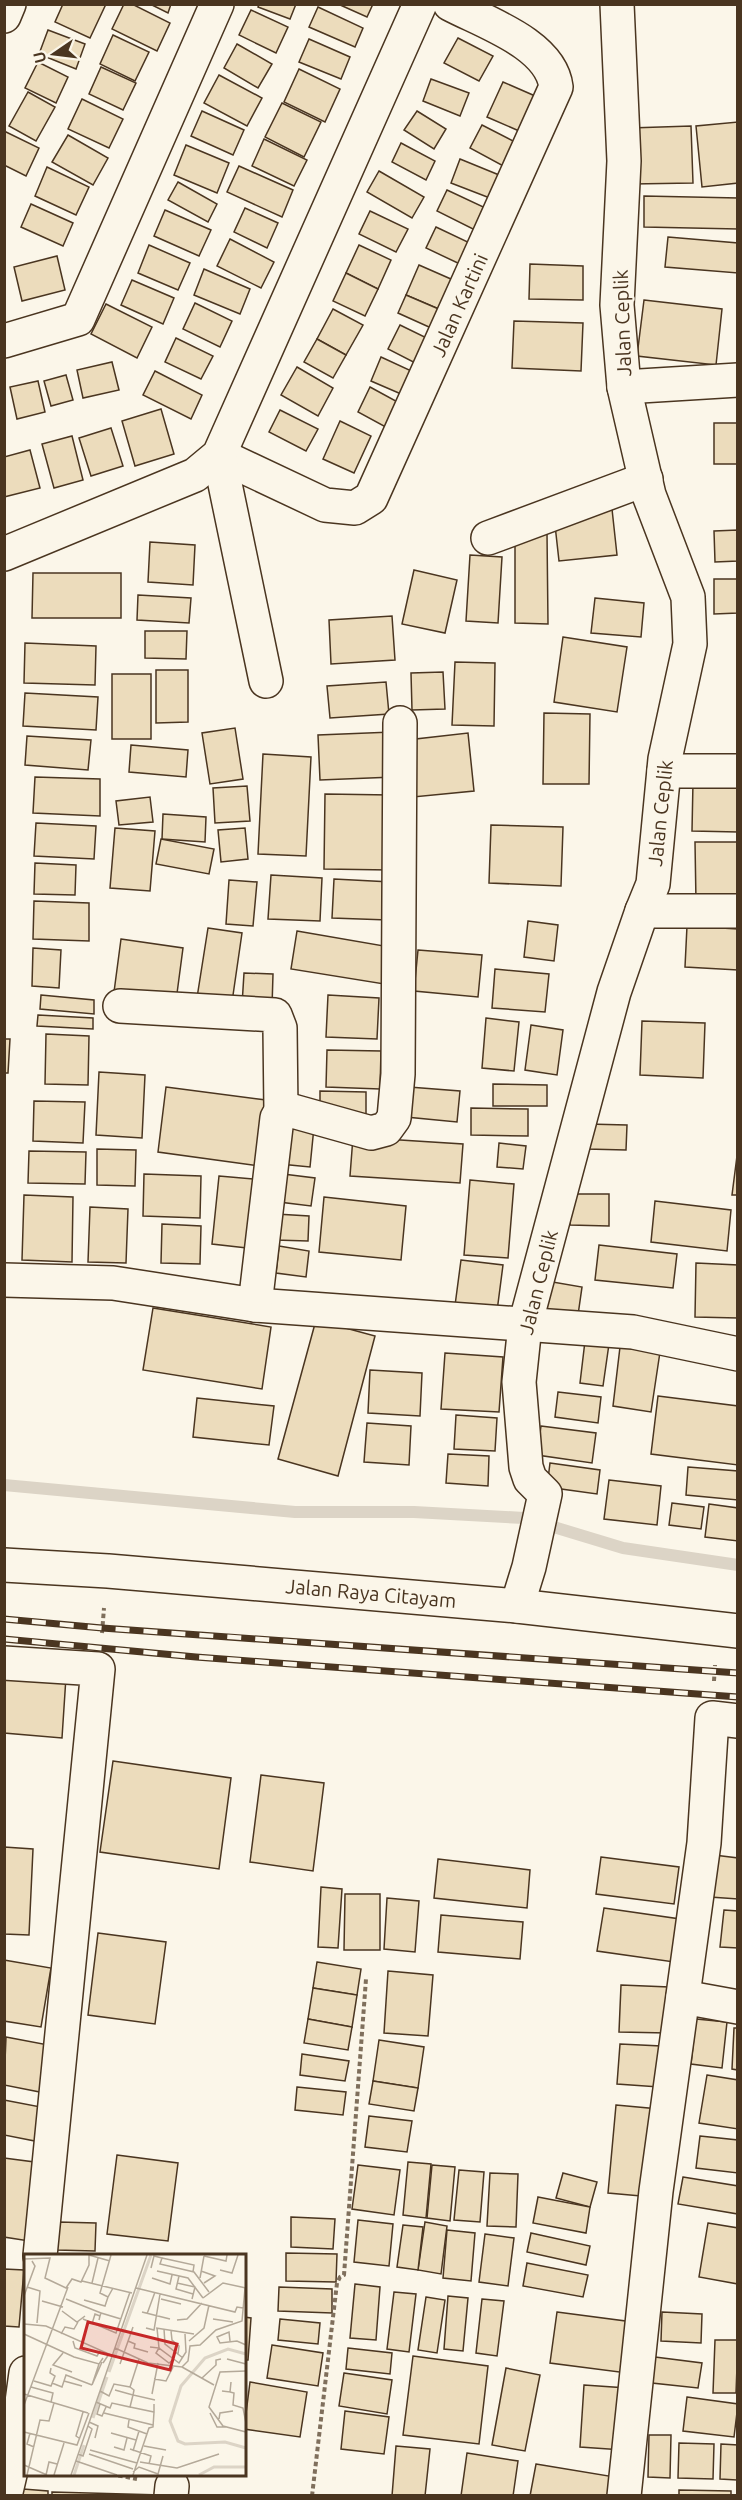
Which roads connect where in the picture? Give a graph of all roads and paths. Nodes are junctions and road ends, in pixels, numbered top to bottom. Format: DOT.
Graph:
graph roads {
  1 [pos="9,4"];
  2 [pos="217,4"];
  3 [pos="420,4"];
  4 [pos="450,4"];
  5 [pos="617,4"];
  6 [pos="4,15"];
  7 [pos="4,341"];
  8 [pos="738,380"];
  9 [pos="624,387"];
  10 [pos="219,455"];
  11 [pos="646,479"];
  12 [pos="488,538"];
  13 [pos="4,554"];
  14 [pos="266,681"];
  15 [pos="400,723"];
  16 [pos="664,771"];
  17 [pos="738,771"];
  18 [pos="642,911"];
  19 [pos="738,911"];
  20 [pos="120,1006"];
  21 [pos="281,1112"];
  22 [pos="4,1280"];
  23 [pos="255,1305"];
  24 [pos="525,1325"];
  25 [pos="738,1354"];
  26 [pos="4,1565"];
  27 [pos="517,1606"];
  28 [pos="738,1631"];
  29 [pos="4,1663"];
  30 [pos="738,1721"];
  31 [pos="366,1979"];
  32 [pos="683,1997"];
  33 [pos="738,2007"];
  34 [pos="40,2254"];
  35 [pos="4,2378"];
  36 [pos="24,2379"];
  37 [pos="24,2386"];
  38 [pos="5,2496"];
  39 [pos="312,2496"];
  40 [pos="624,2496"];
  1 -- 6 [label="street"];
  2 -- 7 [label="street"];
  3 -- 10 [label="street"];
  4 -- 10 [label="street, Jalan Kartini"];
  5 -- 9 [label="street, Jalan Ceplik"];
  8 -- 9 [label="street"];
  9 -- 11 [label="street, Jalan Ceplik"];
  10 -- 13 [label="street"];
  10 -- 14 [label="street"];
  11 -- 12 [label="street"];
  11 -- 16 [label="street, Jalan Ceplik"];
  15 -- 21 [label="street"];
  16 -- 17 [label="street"];
  16 -- 18 [label="street, Jalan Ceplik"];
  18 -- 19 [label="street"];
  18 -- 24 [label="street, Jalan Ceplik"];
  20 -- 21 [label="street"];
  21 -- 23 [label="street"];
  22 -- 23 [label="street"];
  23 -- 24 [label="street"];
  24 -- 25 [label="street"];
  24 -- 27 [label="street, Jalan Ceplik"];
  26 -- 27 [label="street, Jalan Raya Citayam"];
  27 -- 28 [label="street, Jalan Raya Citayam"];
  29 -- 34 [label="street"];
  30 -- 32 [label="street"];
  31 -- 39 [label="path"];
  32 -- 33 [label="street"];
  32 -- 40 [label="street"];
  35 -- 36 [label="street"];
  37 -- 38 [label="street"];
}
